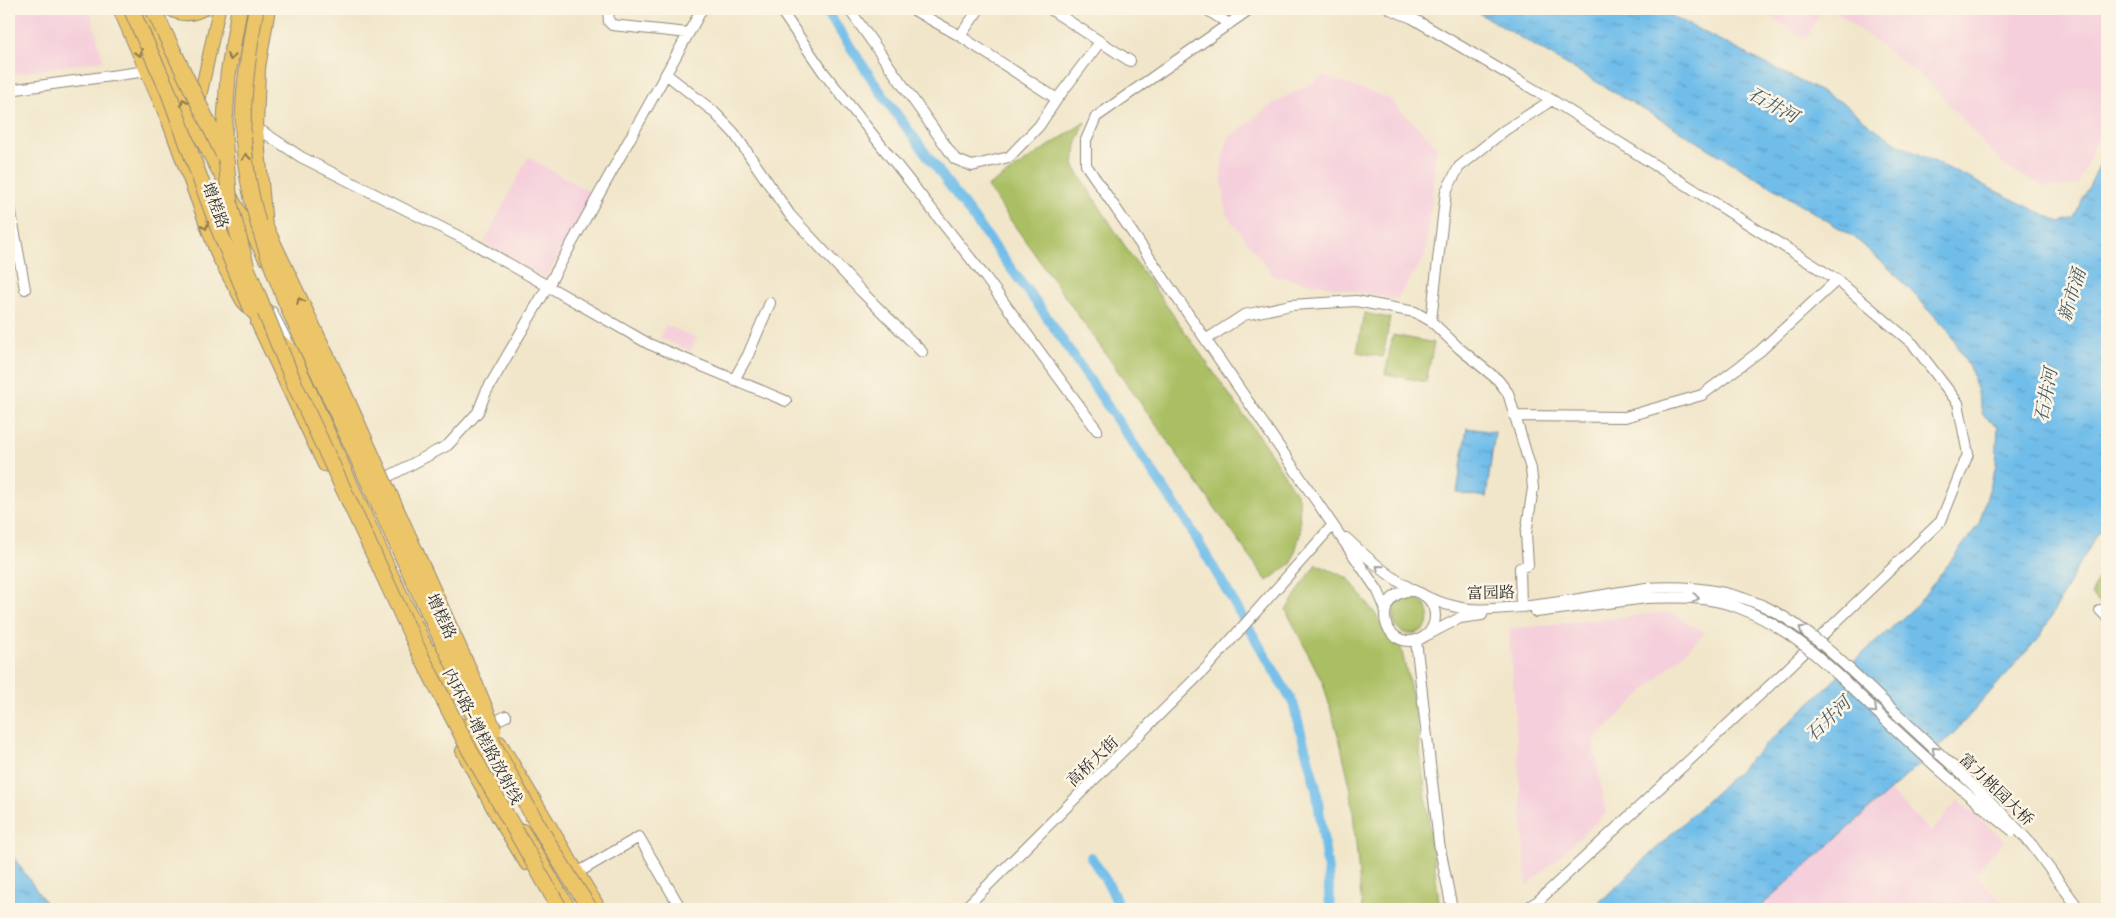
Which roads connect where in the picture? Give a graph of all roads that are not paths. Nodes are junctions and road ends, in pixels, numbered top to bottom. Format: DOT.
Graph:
graph roads {
  1 [pos="120,9"];
  2 [pos="131,9"];
  3 [pos="204,9"];
  4 [pos="219,9"];
  5 [pos="239,9"];
  6 [pos="256,9"];
  7 [pos="269,9"];
  8 [pos="608,9"];
  9 [pos="702,9"];
  10 [pos="780,9"];
  11 [pos="849,9"];
  12 [pos="912,9"];
  13 [pos="979,9"];
  14 [pos="1050,9"];
  15 [pos="1206,9"];
  16 [pos="1250,9"];
  17 [pos="1390,9"];
  18 [pos="154,10"];
  19 [pos="1229,24"];
  20 [pos="688,33"];
  21 [pos="960,36"];
  22 [pos="1100,42"];
  23 [pos="1130,61"];
  24 [pos="147,72"];
  25 [pos="666,74"];
  26 [pos="258,88"];
  27 [pos="9,90"];
  28 [pos="1057,99"];
  29 [pos="1552,100"];
  30 [pos="168,121"];
  31 [pos="195,128"];
  32 [pos="257,128"];
  33 [pos="188,180"];
  34 [pos="9,202"];
  35 [pos="264,257"];
  36 [pos="1837,280"];
  37 [pos="280,285"];
  38 [pos="548,286"];
  39 [pos="24,288"];
  40 [pos="770,303"];
  41 [pos="252,314"];
  42 [pos="293,315"];
  43 [pos="1431,321"];
  44 [pos="1207,338"];
  45 [pos="293,352"];
  46 [pos="922,352"];
  47 [pos="734,380"];
  48 [pos="295,385"];
  49 [pos="786,401"];
  50 [pos="1514,416"];
  51 [pos="1096,430"];
  52 [pos="378,482"];
  53 [pos="390,511"];
  54 [pos="377,518"];
  55 [pos="1332,526"];
  56 [pos="389,568"];
  57 [pos="1647,593"];
  58 [pos="1420,594"];
  59 [pos="1522,607"];
  60 [pos="391,608"];
  61 [pos="1386,610"];
  62 [pos="1427,635"];
  63 [pos="1416,640"];
  64 [pos="506,716"];
  65 [pos="490,724"];
  66 [pos="478,730"];
  67 [pos="493,778"];
  68 [pos="512,779"];
  69 [pos="491,804"];
  70 [pos="527,865"];
  71 [pos="577,873"];
  72 [pos="554,882"];
  73 [pos="574,896"];
  74 [pos="596,908"];
  75 [pos="553,909"];
  76 [pos="560,909"];
  77 [pos="570,909"];
  78 [pos="582,909"];
  79 [pos="681,909"];
  80 [pos="964,909"];
  81 [pos="1452,909"];
  82 [pos="1525,909"];
  83 [pos="2079,909"];
  1 -- 24 [label="main road, one-way"];
  2 -- 48 [label="highway, bridge"];
  3 -- 18 [label="main road"];
  4 -- 31 [label="main road, 增槎路"];
  5 -- 48 [label="highway, 增槎路, one-way, bridge"];
  68 -- 6 [label="highway, 增槎路, one-way, bridge"];
  7 -- 26 [label="main road, 增槎路"];
  8 -- 20 [label="street"];
  9 -- 20 [label="street"];
  10 -- 51 [label="street"];
  11 -- 28 [label="street"];
  12 -- 21 [label="street"];
  13 -- 21 [label="street"];
  14 -- 22 [label="street"];
  15 -- 19 [label="street"];
  16 -- 19 [label="street"];
  17 -- 29 [label="street"];
  31 -- 18 [label="main road, one-way"];
  68 -- 18 [label="highway, one-way, bridge"];
  19 -- 44 [label="street"];
  20 -- 25 [label="street"];
  21 -- 28 [label="street"];
  22 -- 23 [label="street"];
  22 -- 28 [label="street"];
  24 -- 27 [label="street"];
  24 -- 30 [label="main road"];
  25 -- 38 [label="street"];
  25 -- 46 [label="street"];
  26 -- 31 [label="main road"];
  26 -- 32 [label="main road, 增槎路"];
  29 -- 36 [label="street"];
  29 -- 43 [label="street"];
  30 -- 31 [label="main road"];
  30 -- 33 [label="main road"];
  31 -- 33 [label="main road, 增槎路"];
  31 -- 35 [label="main road"];
  32 -- 37 [label="main road, 增槎路"];
  32 -- 38 [label="street"];
  33 -- 41 [label="main road, 增槎路, one-way"];
  34 -- 39 [label="street"];
  35 -- 37 [label="main road"];
  35 -- 45 [label="street"];
  36 -- 50 [label="street"];
  36 -- 82 [label="street"];
  37 -- 42 [label="main road, 增槎路"];
  38 -- 47 [label="street"];
  38 -- 52 [label="street"];
  40 -- 47 [label="street"];
  41 -- 45 [label="main road, 增槎路"];
  41 -- 60 [label="main road"];
  42 -- 52 [label="main road"];
  42 -- 54 [label="main road, 增槎路"];
  43 -- 44 [label="street"];
  43 -- 50 [label="street"];
  44 -- 55 [label="street"];
  45 -- 56 [label="main road, 增槎路"];
  47 -- 49 [label="street"];
  48 -- 76 [label="highway, 内环路-增槎路放射线, bridge"];
  50 -- 59 [label="street"];
  52 -- 53 [label="main road"];
  53 -- 54 [label="street"];
  53 -- 65 [label="main road"];
  54 -- 66 [label="main road, 增槎路"];
  58 -- 55 [label="street, 富园路, one-way"];
  55 -- 61 [label="street"];
  55 -- 80 [label="street, 高桥大街"];
  56 -- 60 [label="main road"];
  56 -- 67 [label="main road, 增槎路"];
  57 -- 59 [label="street, 富园路"];
  57 -- 62 [label="street, 富园路"];
  57 -- 83 [label="street, 富力桃园大桥, bridge"];
  58 -- 59 [label="street, 富园路"];
  58 -- 61 [label="street"];
  58 -- 62 [label="street"];
  60 -- 69 [label="main road"];
  61 -- 63 [label="street"];
  62 -- 63 [label="street"];
  63 -- 81 [label="street"];
  64 -- 65 [label="street"];
  65 -- 66 [label="street"];
  65 -- 71 [label="main road"];
  66 -- 73 [label="main road, 增槎路"];
  67 -- 69 [label="main road"];
  67 -- 72 [label="main road, 增槎路"];
  68 -- 74 [label="highway, 内环路-增槎路放射线, bridge"];
  69 -- 70 [label="main road"];
  70 -- 72 [label="main road"];
  70 -- 75 [label="main road"];
  71 -- 74 [label="main road"];
  71 -- 79 [label="street"];
  72 -- 77 [label="main road, 增槎路"];
  73 -- 74 [label="main road"];
  73 -- 78 [label="main road, 增槎路"];
}
